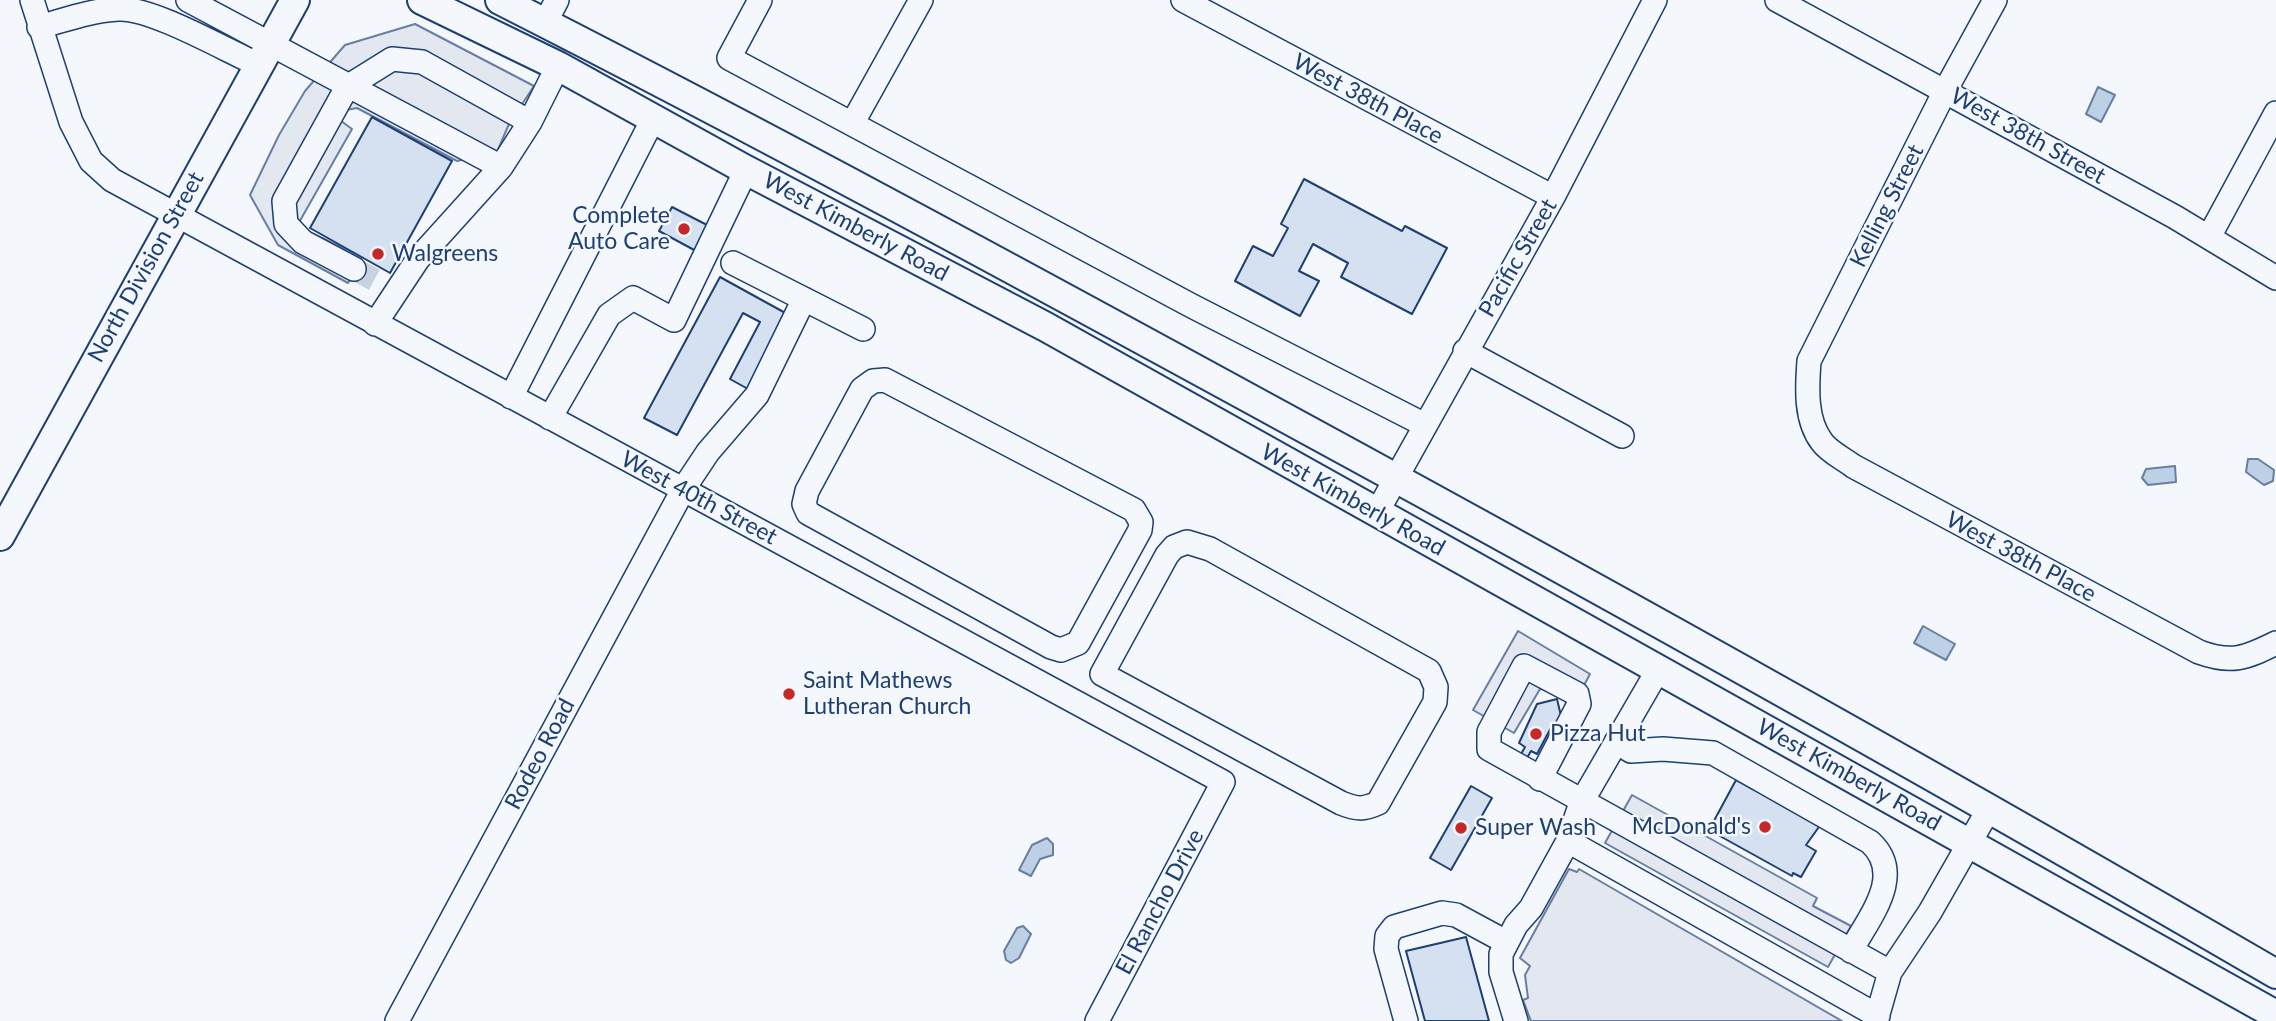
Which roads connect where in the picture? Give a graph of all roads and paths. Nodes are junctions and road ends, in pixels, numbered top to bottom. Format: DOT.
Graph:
graph roads {
  1 [pos="33,0"];
  2 [pos="187,0"];
  3 [pos="295,0"];
  4 [pos="422,0"];
  5 [pos="500,0"];
  6 [pos="760,0"];
  7 [pos="921,0"];
  8 [pos="1183,0"];
  9 [pos="1655,0"];
  10 [pos="1777,0"];
  11 [pos="1995,0"];
  12 [pos="551,11"];
  13 [pos="39,27"];
  14 [pos="264,56"];
  15 [pos="558,66"];
  16 [pos="347,87"];
  17 [pos="1945,91"];
  18 [pos="2276,113"];
  19 [pos="653,119"];
  20 [pos="530,122"];
  21 [pos="852,124"];
  22 [pos="501,167"];
  23 [pos="746,170"];
  24 [pos="1553,197"];
  25 [pos="175,212"];
  26 [pos="2209,237"];
  27 [pos="733,263"];
  28 [pos="354,269"];
  29 [pos="2276,278"];
  30 [pos="804,299"];
  31 [pos="375,324"];
  32 [pos="863,328"];
  33 [pos="1465,351"];
  34 [pos="511,397"];
  35 [pos="550,418"];
  36 [pos="1811,420"];
  37 [pos="1423,424"];
  38 [pos="1622,436"];
  39 [pos="1395,478"];
  40 [pos="684,488"];
  41 [pos="1376,514"];
  42 [pos="3,524"];
  43 [pos="875,551"];
  44 [pos="858,585"];
  45 [pos="2276,643"];
  46 [pos="1658,670"];
  47 [pos="1102,674"];
  48 [pos="1080,704"];
  49 [pos="1616,742"];
  50 [pos="1540,779"];
  51 [pos="1223,782"];
  52 [pos="1581,803"];
  53 [pos="1990,807"];
  54 [pos="1568,841"];
  55 [pos="1970,841"];
  56 [pos="1506,942"];
  57 [pos="1851,950"];
  58 [pos="1890,972"];
  59 [pos="2276,974"];
  60 [pos="2276,1014"];
  61 [pos="1877,1018"];
  62 [pos="397,1021"];
  63 [pos="1097,1021"];
  64 [pos="1406,1021"];
  65 [pos="1516,1021"];
  1 -- 13 [label="street, West 40th Street"];
  2 -- 14 [label="street"];
  3 -- 14 [label="main road, North Division Street"];
  4 -- 15 [label="main road, West Kimberly Road"];
  5 -- 12 [label="main road, West Kimberly Road"];
  6 -- 21 [label="street"];
  7 -- 21 [label="street"];
  8 -- 24 [label="street, West 38th Place"];
  9 -- 24 [label="street, Pacific Street"];
  10 -- 17 [label="street, West 38th Street"];
  11 -- 17 [label="street, Kelling Street"];
  12 -- 39 [label="main road, West Kimberly Road"];
  13 -- 14 [label="street"];
  13 -- 25 [label="street, West 40th Street"];
  14 -- 16 [label="street"];
  14 -- 25 [label="main road, North Division Street"];
  15 -- 19 [label="main road, West Kimberly Road"];
  15 -- 20 [label="street"];
  16 -- 20 [label="street"];
  16 -- 22 [label="street"];
  16 -- 28 [label="street"];
  17 -- 26 [label="street, West 38th Street"];
  17 -- 36 [label="street, Kelling Street"];
  18 -- 26 [label="street"];
  19 -- 23 [label="main road, West Kimberly Road"];
  19 -- 34 [label="street"];
  20 -- 22 [label="street"];
  21 -- 37 [label="street"];
  22 -- 31 [label="street"];
  23 -- 35 [label="street"];
  23 -- 41 [label="main road, West Kimberly Road"];
  24 -- 33 [label="street, Pacific Street"];
  25 -- 31 [label="street, West 40th Street"];
  25 -- 42 [label="main road, North Division Street"];
  26 -- 29 [label="street, West 38th Street"];
  27 -- 30 [label="street"];
  30 -- 32 [label="street"];
  30 -- 40 [label="street, Rodeo Road"];
  31 -- 34 [label="street, West 40th Street"];
  33 -- 37 [label="street, Pacific Street"];
  33 -- 38 [label="street"];
  34 -- 35 [label="street, West 40th Street"];
  35 -- 40 [label="street, West 40th Street"];
  36 -- 45 [label="street, West 38th Place"];
  37 -- 39 [label="street, Pacific Street"];
  39 -- 41 [label="street, Pacific Street"];
  39 -- 53 [label="main road, West Kimberly Road"];
  40 -- 44 [label="street, West 40th Street"];
  40 -- 62 [label="street, Rodeo Road"];
  41 -- 46 [label="main road, West Kimberly Road"];
  43 -- 43 [label="street"];
  43 -- 44 [label="street"];
  44 -- 48 [label="street, West 40th Street"];
  46 -- 49 [label="street"];
  46 -- 55 [label="main road, West Kimberly Road"];
  47 -- 47 [label="street"];
  47 -- 48 [label="street"];
  48 -- 51 [label="street, West 40th Street"];
  49 -- 52 [label="street"];
  49 -- 57 [label="street"];
  50 -- 50 [label="street"];
  50 -- 52 [label="street"];
  51 -- 63 [label="street, El Rancho Drive"];
  52 -- 54 [label="street"];
  52 -- 57 [label="street"];
  53 -- 55 [label="street"];
  53 -- 59 [label="main road, West Kimberly Road"];
  54 -- 56 [label="street"];
  54 -- 61 [label="street"];
  55 -- 58 [label="street"];
  55 -- 60 [label="main road, West Kimberly Road"];
  56 -- 64 [label="street"];
  56 -- 65 [label="street"];
  57 -- 58 [label="street"];
  58 -- 61 [label="street"];
}
